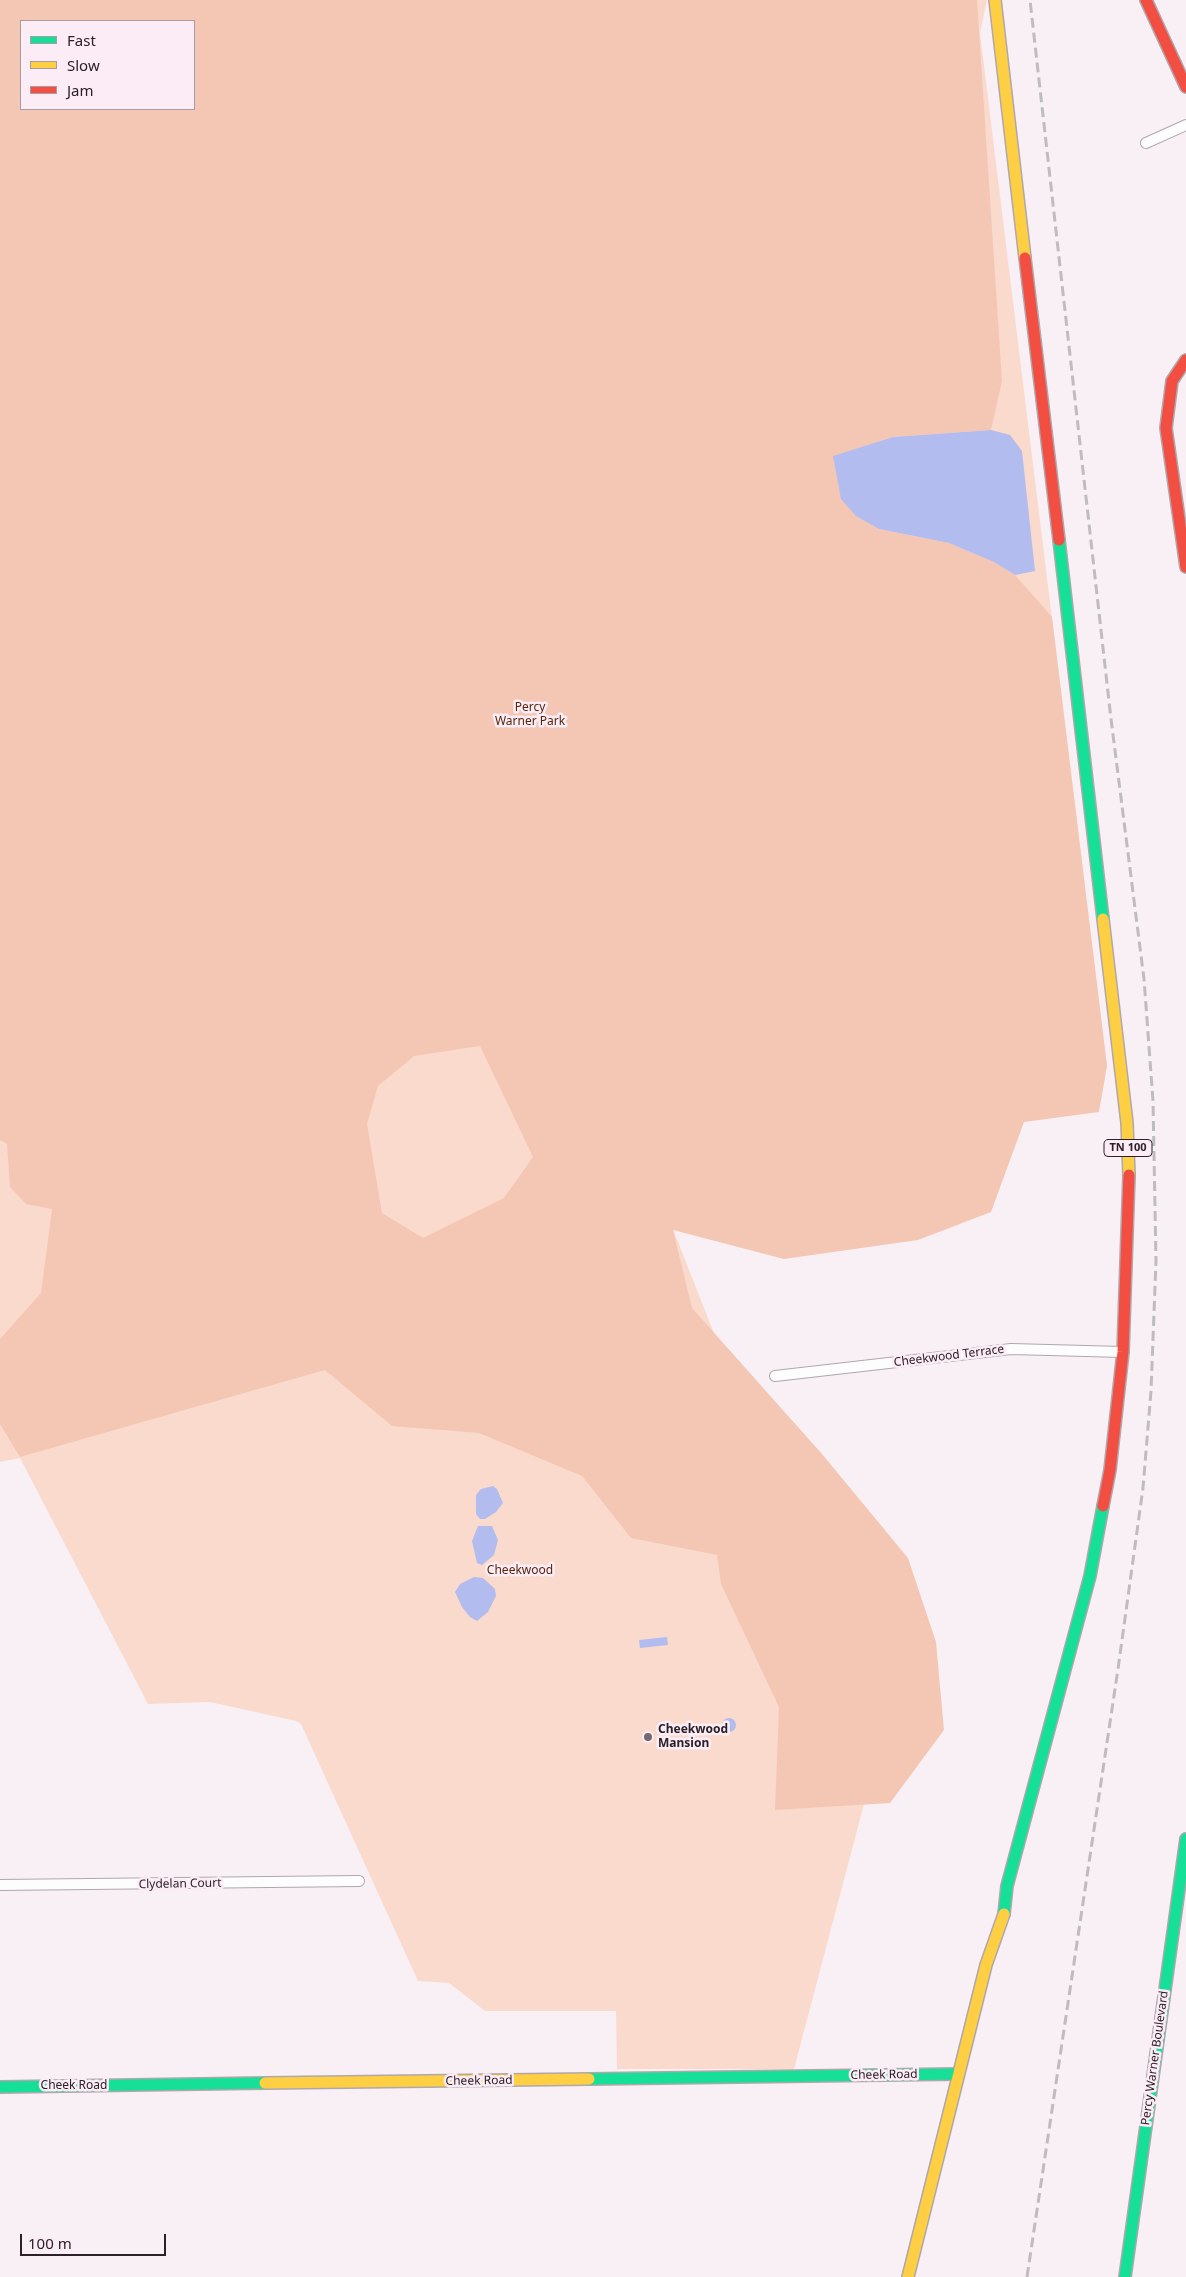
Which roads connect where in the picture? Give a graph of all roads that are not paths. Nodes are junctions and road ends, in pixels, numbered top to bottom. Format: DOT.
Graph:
graph roads {
  1 [pos="995,0"];
  2 [pos="1146,0"];
  3 [pos="1186,87"];
  4 [pos="1186,124"];
  5 [pos="1146,143"];
  6 [pos="1186,360"];
  7 [pos="1186,567"];
  8 [pos="1123,1352"];
  9 [pos="775,1376"];
  10 [pos="1186,1839"];
  11 [pos="360,1881"];
  12 [pos="0,1885"];
  13 [pos="1182,1891"];
  14 [pos="958,2074"];
  15 [pos="0,2086"];
  16 [pos="908,2277"];
  17 [pos="1125,2277"];
  1 -- 8 [label="main road, TN 100"];
  2 -- 3 [label="main road"];
  4 -- 5 [label="street"];
  6 -- 7 [label="main road"];
  8 -- 9 [label="street, Cheekwood Terrace"];
  8 -- 14 [label="main road, TN 100"];
  10 -- 13 [label="main road, Percy Warner Boulevard"];
  11 -- 12 [label="street, Clydelan Court"];
  13 -- 17 [label="main road, Percy Warner Boulevard"];
  14 -- 15 [label="main road, Cheek Road"];
  14 -- 16 [label="main road, TN 100"];
}
